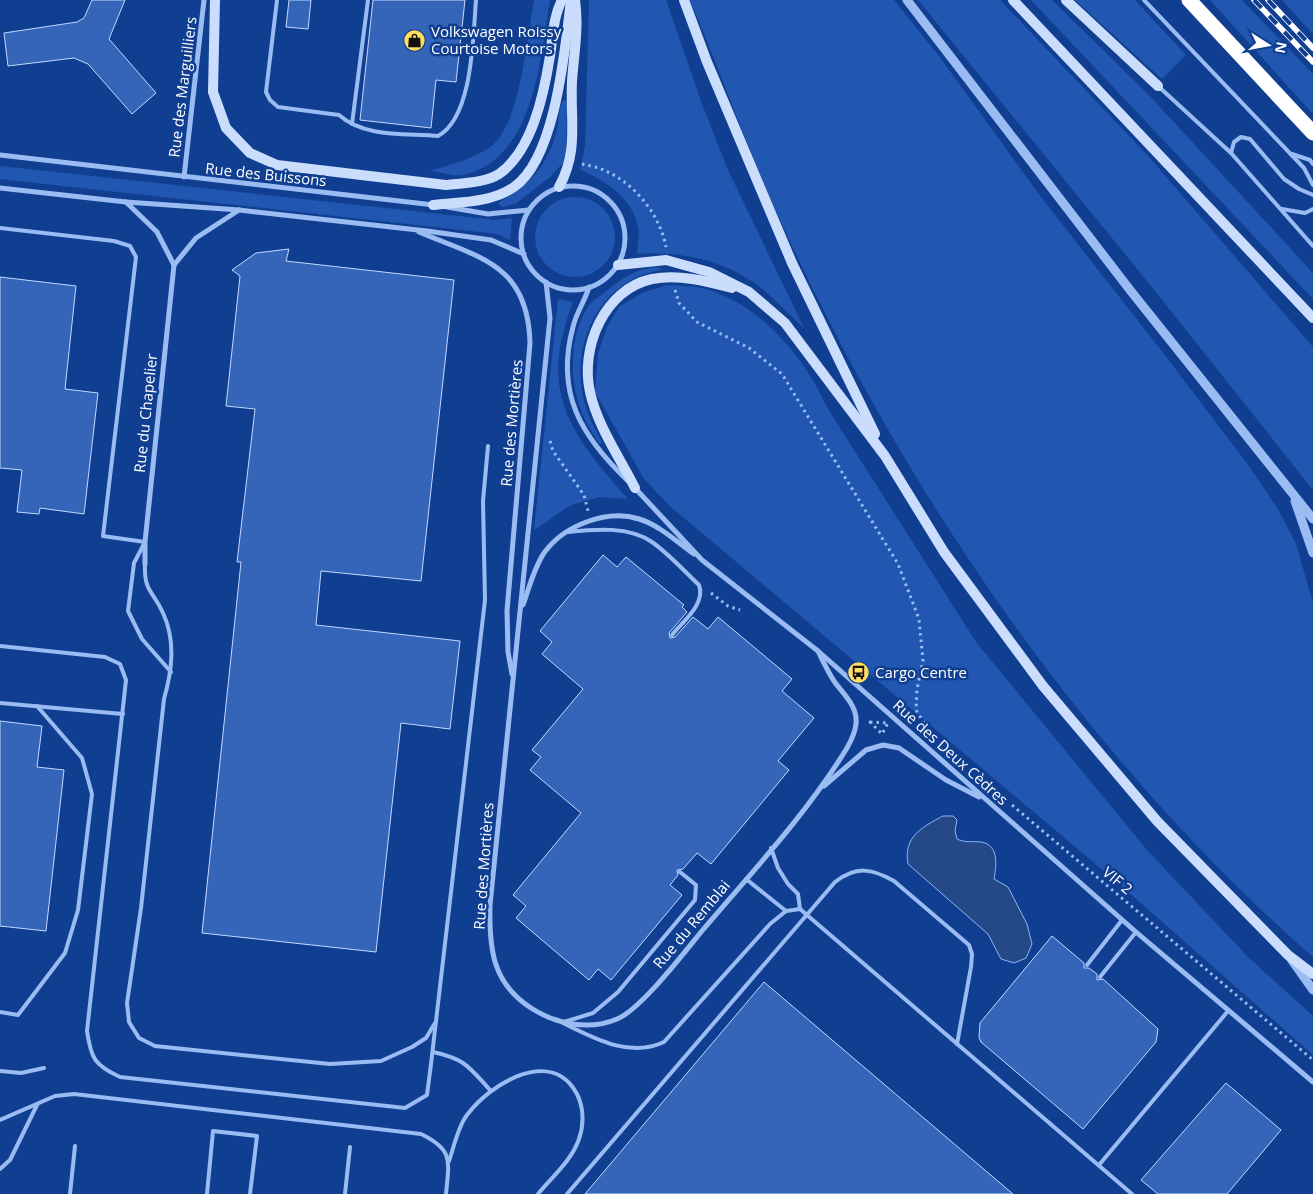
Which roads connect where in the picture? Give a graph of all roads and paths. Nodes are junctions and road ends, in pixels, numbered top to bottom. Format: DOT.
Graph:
graph roads {
  1 [pos="204,0"];
  2 [pos="215,0"];
  3 [pos="277,0"];
  4 [pos="368,0"];
  5 [pos="476,0"];
  6 [pos="562,0"];
  7 [pos="571,0"];
  8 [pos="575,0"];
  9 [pos="684,0"];
  10 [pos="907,0"];
  11 [pos="1013,0"];
  12 [pos="1066,0"];
  13 [pos="1144,0"];
  14 [pos="1189,0"];
  15 [pos="1158,86"];
  16 [pos="352,124"];
  17 [pos="1313,133"];
  18 [pos="1231,153"];
  19 [pos="1290,153"];
  20 [pos="0,155"];
  21 [pos="1313,164"];
  22 [pos="184,177"];
  23 [pos="1313,185"];
  24 [pos="559,187"];
  25 [pos="0,188"];
  26 [pos="1313,195"];
  27 [pos="126,202"];
  28 [pos="432,205"];
  29 [pos="1280,209"];
  30 [pos="1313,209"];
  31 [pos="240,210"];
  32 [pos="529,210"];
  33 [pos="0,228"];
  34 [pos="416,231"];
  35 [pos="1313,246"];
  36 [pos="524,254"];
  37 [pos="174,265"];
  38 [pos="618,265"];
  39 [pos="546,282"];
  40 [pos="589,287"];
  41 [pos="749,292"];
  42 [pos="1302,306"];
  43 [pos="1313,318"];
  44 [pos="1313,324"];
  45 [pos="549,438"];
  46 [pos="488,446"];
  47 [pos="885,456"];
  48 [pos="636,488"];
  49 [pos="1293,496"];
  50 [pos="1313,519"];
  51 [pos="590,520"];
  52 [pos="566,532"];
  53 [pos="145,542"];
  54 [pos="1313,552"];
  55 [pos="702,560"];
  56 [pos="145,564"];
  57 [pos="702,592"];
  58 [pos="521,610"];
  59 [pos="740,610"];
  60 [pos="672,635"];
  61 [pos="0,646"];
  62 [pos="818,651"];
  63 [pos="171,672"];
  64 [pos="513,679"];
  65 [pos="0,703"];
  66 [pos="37,706"];
  67 [pos="916,710"];
  68 [pos="123,714"];
  69 [pos="888,723"];
  70 [pos="930,733"];
  71 [pos="814,795"];
  72 [pos="987,800"];
  73 [pos="1007,800"];
  74 [pos="771,848"];
  75 [pos="680,872"];
  76 [pos="746,878"];
  77 [pos="800,909"];
  78 [pos="786,911"];
  79 [pos="807,915"];
  80 [pos="1122,920"];
  81 [pos="1136,932"];
  82 [pos="1288,955"];
  83 [pos="1087,965"];
  84 [pos="1313,974"];
  85 [pos="1100,976"];
  86 [pos="1313,990"];
  87 [pos="1228,1011"];
  88 [pos="0,1012"];
  89 [pos="436,1021"];
  90 [pos="561,1022"];
  91 [pos="957,1044"];
  92 [pos="433,1052"];
  93 [pos="1313,1060"];
  94 [pos="44,1068"];
  95 [pos="0,1071"];
  96 [pos="1313,1082"];
  97 [pos="490,1090"];
  98 [pos="37,1106"];
  99 [pos="0,1120"];
  100 [pos="75,1146"];
  101 [pos="350,1147"];
  102 [pos="449,1161"];
  103 [pos="1099,1166"];
  104 [pos="0,1170"];
  105 [pos="70,1194"];
  106 [pos="207,1194"];
  107 [pos="250,1194"];
  108 [pos="346,1194"];
  109 [pos="446,1194"];
  110 [pos="538,1194"];
  111 [pos="567,1194"];
  112 [pos="1132,1194"];
  1 -- 22 [label="street, Rue des Marguilliers"];
  2 -- 6 [label="main road"];
  3 -- 16 [label="lane"];
  4 -- 16 [label="lane"];
  5 -- 16 [label="lane"];
  7 -- 28 [label="main road"];
  8 -- 24 [label="main road"];
  9 -- 47 [label="main road"];
  10 -- 49 [label="street"];
  11 -- 42 [label="main road"];
  12 -- 15 [label="main road"];
  13 -- 19 [label="lane"];
  14 -- 17 [label="highway"];
  15 -- 18 [label="lane"];
  18 -- 26 [label="lane"];
  18 -- 29 [label="lane"];
  19 -- 21 [label="lane"];
  19 -- 23 [label="lane"];
  20 -- 22 [label="street, Rue des Buissons"];
  22 -- 28 [label="street, Rue des Buissons"];
  24 -- 32 [label="street"];
  24 -- 38 [label="street"];
  25 -- 27 [label="street"];
  27 -- 31 [label="street"];
  27 -- 37 [label="street"];
  28 -- 32 [label="street, Rue des Buissons"];
  29 -- 30 [label="lane"];
  29 -- 35 [label="lane"];
  31 -- 34 [label="street"];
  31 -- 37 [label="street"];
  32 -- 36 [label="street"];
  33 -- 53 [label="lane"];
  34 -- 36 [label="street"];
  34 -- 64 [label="street, Rue des Mortières"];
  36 -- 39 [label="street"];
  37 -- 53 [label="street, Rue du Chapelier"];
  38 -- 40 [label="street"];
  38 -- 41 [label="main road"];
  39 -- 40 [label="street"];
  39 -- 58 [label="street, Rue des Mortières"];
  40 -- 48 [label="street, Rue des Deux Cèdres"];
  41 -- 47 [label="main road"];
  41 -- 48 [label="main road"];
  42 -- 43 [label="main road"];
  42 -- 44 [label="street"];
  45 -- 51 [label="path"];
  46 -- 89 [label="lane"];
  47 -- 82 [label="main road"];
  48 -- 55 [label="street, Rue des Deux Cèdres"];
  49 -- 50 [label="street"];
  49 -- 54 [label="street"];
  51 -- 52 [label="street"];
  51 -- 55 [label="street"];
  52 -- 57 [label="lane"];
  52 -- 58 [label="street"];
  53 -- 56 [label="street, Rue du Chapelier"];
  53 -- 63 [label="lane"];
  55 -- 62 [label="street, Rue des Deux Cèdres"];
  56 -- 63 [label="lane"];
  57 -- 59 [label="path"];
  57 -- 60 [label="lane"];
  58 -- 64 [label="street, Rue des Mortières"];
  61 -- 68 [label="lane"];
  62 -- 71 [label="street, Rue du Remblai"];
  62 -- 72 [label="street, Rue des Deux Cèdres"];
  63 -- 89 [label="lane"];
  64 -- 90 [label="street, Rue des Mortières"];
  65 -- 66 [label="lane"];
  66 -- 68 [label="lane"];
  66 -- 88 [label="lane"];
  67 -- 70 [label="path"];
  68 -- 92 [label="lane"];
  69 -- 69 [label="path"];
  71 -- 72 [label="street, Rue du Remblai"];
  71 -- 74 [label="street, Rue du Remblai"];
  72 -- 80 [label="street, Rue des Deux Cèdres"];
  73 -- 93 [label="path, VIF 2"];
  74 -- 76 [label="street, Rue du Remblai"];
  74 -- 77 [label="lane"];
  75 -- 90 [label="lane"];
  76 -- 78 [label="lane"];
  76 -- 90 [label="street, Rue du Remblai"];
  77 -- 78 [label="lane"];
  77 -- 79 [label="lane"];
  78 -- 90 [label="lane"];
  79 -- 91 [label="lane"];
  79 -- 91 [label="lane"];
  79 -- 111 [label="lane"];
  80 -- 81 [label="street, Rue des Deux Cèdres"];
  80 -- 83 [label="lane"];
  81 -- 85 [label="lane"];
  81 -- 87 [label="street, Rue des Deux Cèdres"];
  82 -- 84 [label="main road"];
  82 -- 86 [label="street"];
  87 -- 96 [label="street, Rue des Deux Cèdres"];
  87 -- 103 [label="lane"];
  89 -- 92 [label="lane"];
  91 -- 103 [label="lane"];
  92 -- 97 [label="lane"];
  94 -- 95 [label="lane"];
  97 -- 102 [label="lane"];
  97 -- 110 [label="lane"];
  98 -- 99 [label="lane"];
  98 -- 102 [label="lane"];
  98 -- 104 [label="lane"];
  100 -- 105 [label="lane"];
  101 -- 108 [label="lane"];
  102 -- 109 [label="lane"];
  103 -- 112 [label="lane"];
  106 -- 107 [label="lane"];
}
